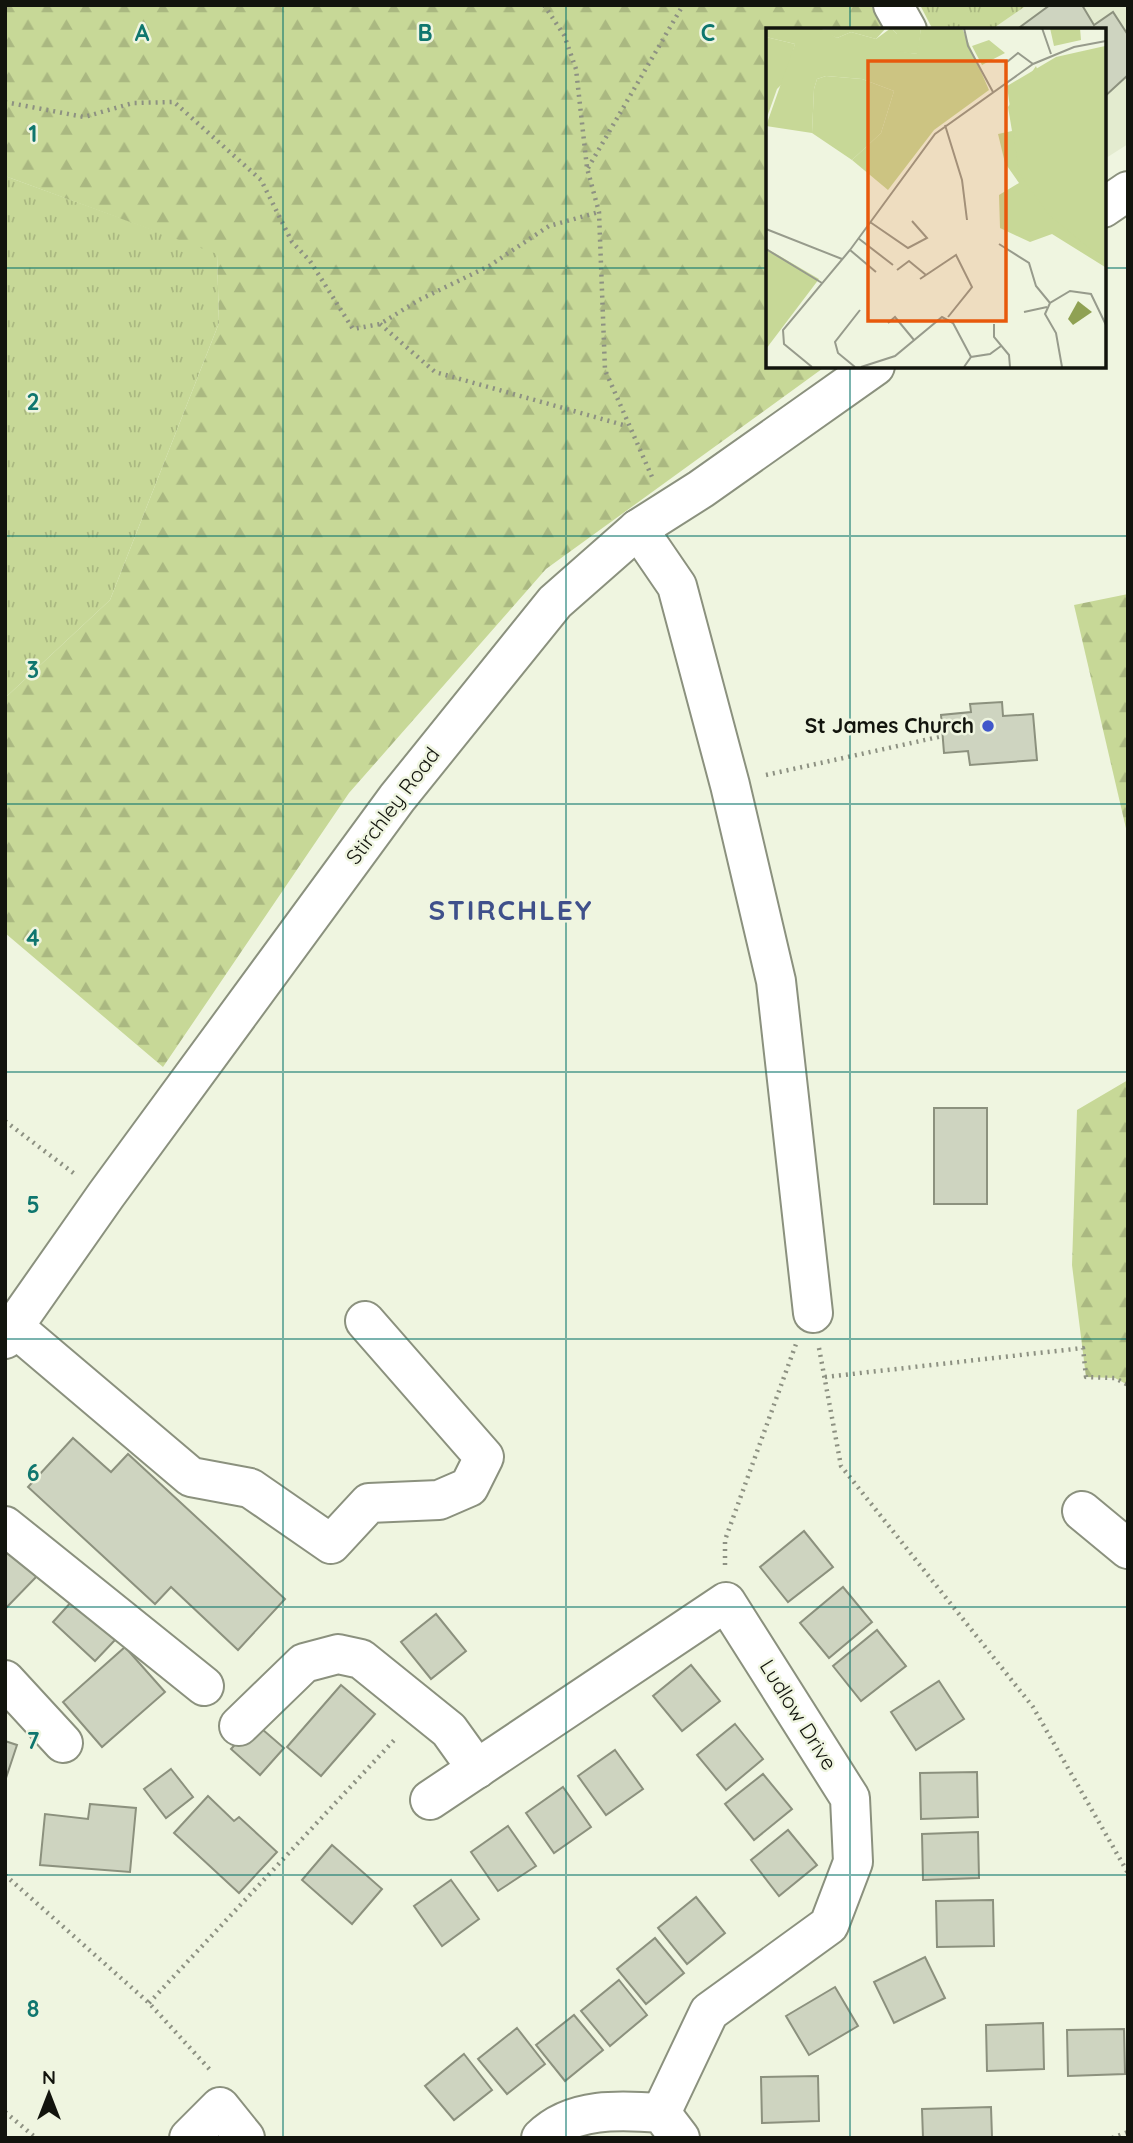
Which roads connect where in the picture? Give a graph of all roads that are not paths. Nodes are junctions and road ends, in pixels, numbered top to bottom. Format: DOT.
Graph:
graph roads {
  1 [pos="893,5"];
  2 [pos="906,28"];
  3 [pos="1128,191"];
  4 [pos="1105,207"];
  5 [pos="872,368"];
  6 [pos="638,529"];
  7 [pos="365,1321"];
  8 [pos="805,1328"];
  9 [pos="9,1333"];
  10 [pos="1082,1511"];
  11 [pos="5,1526"];
  12 [pos="1128,1549"];
  13 [pos="5,1680"];
  14 [pos="204,1686"];
  15 [pos="239,1726"];
  16 [pos="63,1743"];
  17 [pos="477,1769"];
  18 [pos="430,1800"];
  19 [pos="671,2125"];
  20 [pos="189,2138"];
  21 [pos="245,2138"];
  22 [pos="541,2138"];
  1 -- 2 [label="street"];
  3 -- 4 [label="street"];
  5 -- 6 [label="street, Stirchley Road"];
  6 -- 8 [label="street"];
  6 -- 9 [label="street, Stirchley Road"];
  7 -- 9 [label="street"];
  10 -- 12 [label="street"];
  11 -- 14 [label="street"];
  13 -- 16 [label="street"];
  15 -- 17 [label="street"];
  17 -- 18 [label="street"];
  17 -- 19 [label="street, Ludlow Drive"];
  19 -- 22 [label="street"];
  20 -- 21 [label="street"];
}
